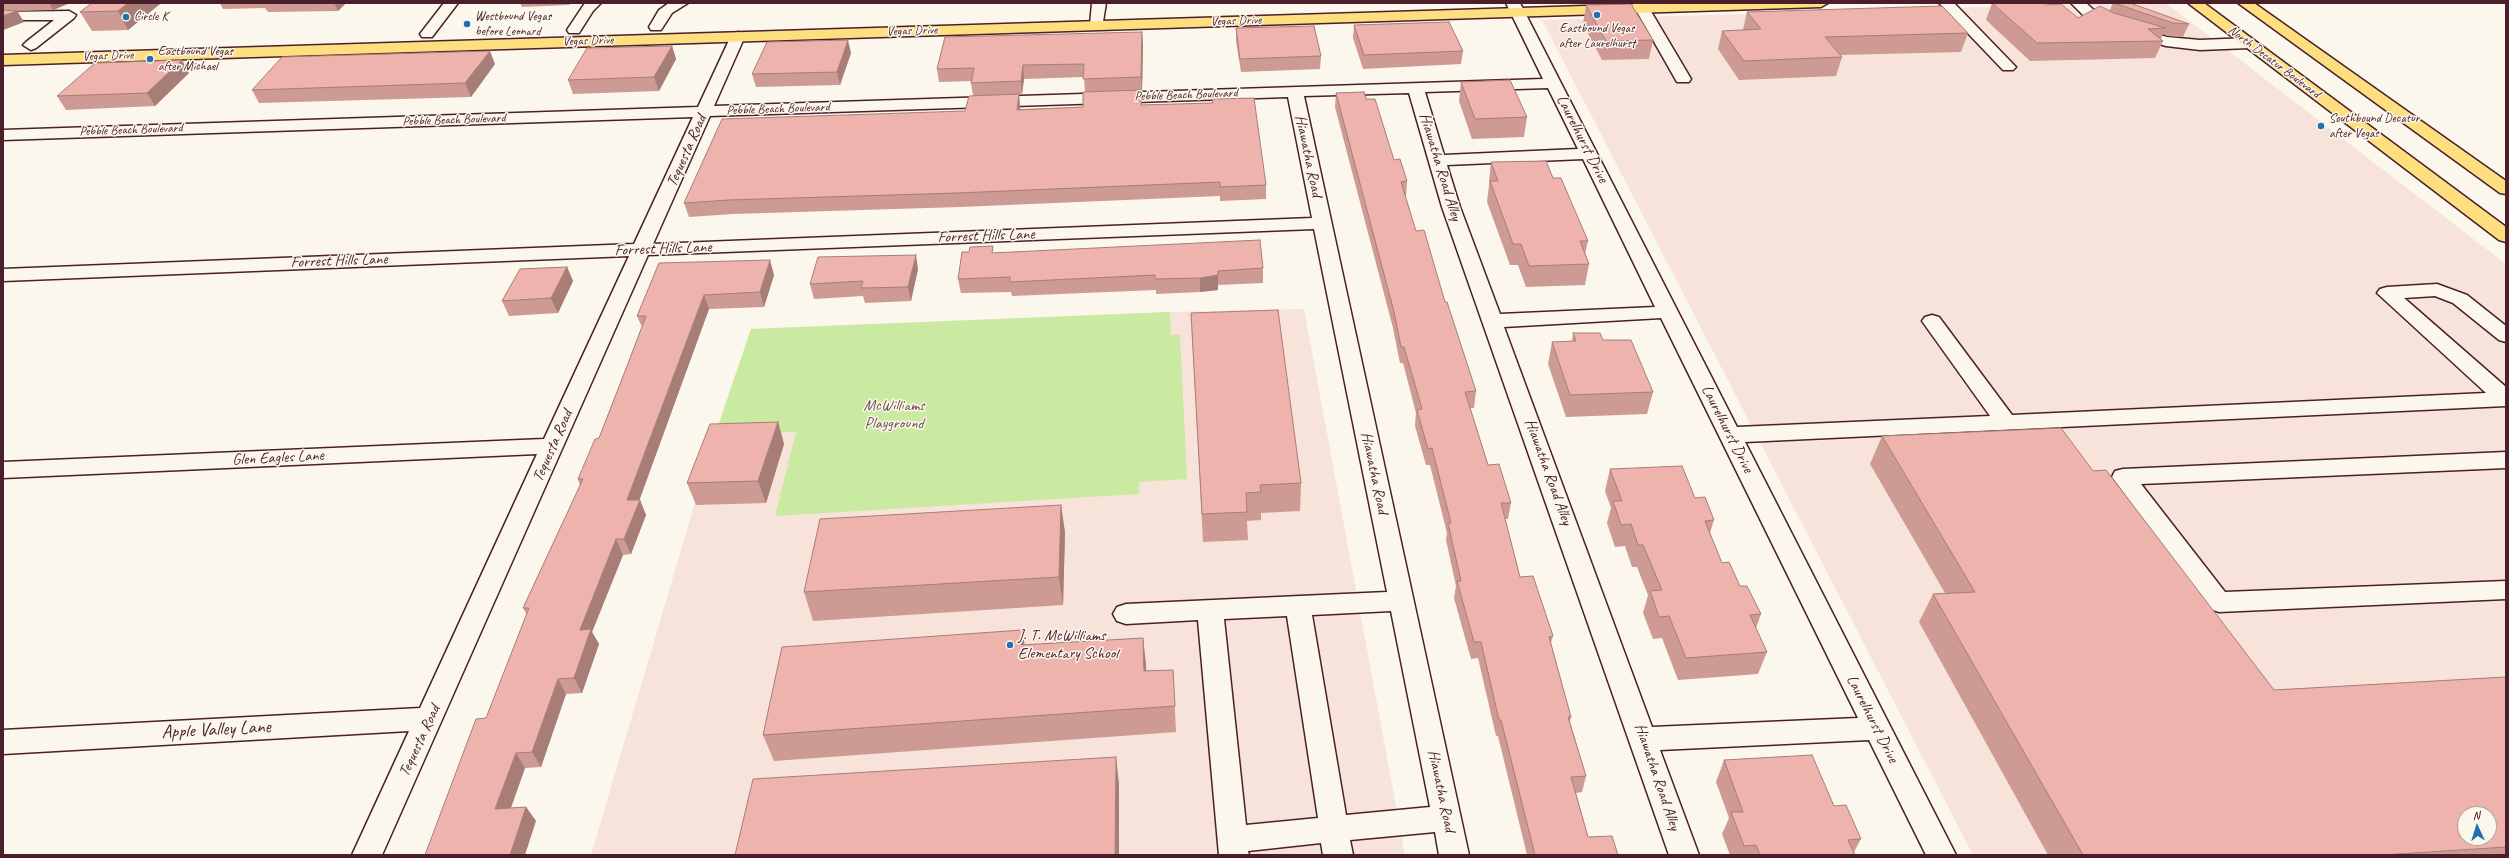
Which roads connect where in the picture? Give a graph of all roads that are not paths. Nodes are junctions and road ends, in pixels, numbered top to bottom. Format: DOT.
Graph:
graph roads {
  1 [pos="451,3"];
  2 [pos="594,3"];
  3 [pos="682,3"];
  4 [pos="1462,3"];
  5 [pos="1821,3"];
  6 [pos="1946,3"];
  7 [pos="2078,3"];
  8 [pos="2195,3"];
  9 [pos="2245,3"];
  10 [pos="1771,4"];
  11 [pos="1673,5"];
  12 [pos="1640,6"];
  13 [pos="1515,8"];
  14 [pos="1098,14"];
  15 [pos="3,16"];
  16 [pos="653,33"];
  17 [pos="427,34"];
  18 [pos="570,35"];
  19 [pos="738,36"];
  20 [pos="2249,43"];
  21 [pos="3,45"];
  22 [pos="31,45"];
  23 [pos="3,60"];
  24 [pos="2008,67"];
  25 [pos="1683,79"];
  26 [pos="1553,83"];
  27 [pos="1416,88"];
  28 [pos="1295,92"];
  29 [pos="705,111"];
  30 [pos="3,135"];
  31 [pos="1589,154"];
  32 [pos="1437,160"];
  33 [pos="2506,189"];
  34 [pos="1322,223"];
  35 [pos="2506,236"];
  36 [pos="642,249"];
  37 [pos="3,274"];
  38 [pos="1668,312"];
  39 [pos="1492,321"];
  40 [pos="1932,321"];
  41 [pos="2506,336"];
  42 [pos="2506,399"];
  43 [pos="2006,422"];
  44 [pos="1730,435"];
  45 [pos="553,446"];
  46 [pos="2506,460"];
  47 [pos="3,470"];
  48 [pos="2506,590"];
  49 [pos="1401,601"];
  50 [pos="1298,606"];
  51 [pos="1210,610"];
  52 [pos="1126,614"];
  53 [pos="430,719"];
  54 [pos="1877,728"];
  55 [pos="1644,739"];
  56 [pos="3,742"];
  57 [pos="1446,818"];
  58 [pos="1336,842"];
  59 [pos="1234,847"];
  60 [pos="367,855"];
  61 [pos="1454,855"];
  62 [pos="1684,855"];
  63 [pos="1941,855"];
  1 -- 17 [label="street"];
  2 -- 18 [label="street"];
  3 -- 16 [label="street"];
  4 -- 14 [label="main road, Vegas Drive"];
  5 -- 10 [label="main road, Vegas Drive"];
  6 -- 24 [label="street"];
  7 -- 20 [label="street"];
  8 -- 20 [label="main road, North Decatur Boulevard"];
  9 -- 33 [label="main road, North Decatur Boulevard"];
  10 -- 11 [label="main road, Vegas Drive"];
  11 -- 12 [label="main road, Vegas Drive"];
  12 -- 13 [label="main road, Vegas Drive"];
  12 -- 25 [label="street"];
  13 -- 14 [label="main road, Vegas Drive"];
  13 -- 26 [label="street, Laurelhurst Drive"];
  14 -- 16 [label="main road, Vegas Drive"];
  14 -- 19 [label="main road, Vegas Drive"];
  15 -- 22 [label="street"];
  16 -- 18 [label="main road, Vegas Drive"];
  16 -- 19 [label="main road, Vegas Drive"];
  17 -- 18 [label="main road, Vegas Drive"];
  17 -- 22 [label="main road, Vegas Drive"];
  18 -- 23 [label="main road, Vegas Drive"];
  19 -- 29 [label="street, Tequesta Road"];
  20 -- 35 [label="main road, North Decatur Boulevard"];
  21 -- 22 [label="main road, Vegas Drive"];
  26 -- 27 [label="street, Pebble Beach Boulevard"];
  26 -- 31 [label="street, Laurelhurst Drive"];
  27 -- 28 [label="street, Pebble Beach Boulevard"];
  27 -- 32 [label="street, Hiawatha Road Alley"];
  28 -- 29 [label="street, Pebble Beach Boulevard"];
  28 -- 34 [label="street, Hiawatha Road"];
  29 -- 30 [label="street, Pebble Beach Boulevard"];
  29 -- 36 [label="street, Tequesta Road"];
  31 -- 32 [label="street"];
  31 -- 38 [label="street, Laurelhurst Drive"];
  32 -- 39 [label="street, Hiawatha Road Alley"];
  34 -- 36 [label="street, Forrest Hills Lane"];
  34 -- 49 [label="street, Hiawatha Road"];
  36 -- 37 [label="street, Forrest Hills Lane"];
  36 -- 45 [label="street, Tequesta Road"];
  38 -- 39 [label="street"];
  38 -- 44 [label="street, Laurelhurst Drive"];
  39 -- 55 [label="street, Hiawatha Road Alley"];
  40 -- 43 [label="street"];
  41 -- 42 [label="street"];
  42 -- 43 [label="street"];
  43 -- 44 [label="street"];
  44 -- 54 [label="street, Laurelhurst Drive"];
  45 -- 47 [label="street, Glen Eagles Lane"];
  45 -- 53 [label="street, Tequesta Road"];
  46 -- 48 [label="street"];
  49 -- 50 [label="street"];
  49 -- 57 [label="street, Hiawatha Road"];
  50 -- 51 [label="street"];
  50 -- 58 [label="street"];
  51 -- 52 [label="street"];
  51 -- 59 [label="street"];
  53 -- 56 [label="street, Apple Valley Lane"];
  53 -- 60 [label="street, Tequesta Road"];
  54 -- 55 [label="street"];
  54 -- 63 [label="street, Laurelhurst Drive"];
  55 -- 62 [label="street, Hiawatha Road Alley"];
  57 -- 58 [label="street"];
  57 -- 61 [label="street, Hiawatha Road"];
  58 -- 59 [label="street"];
}
